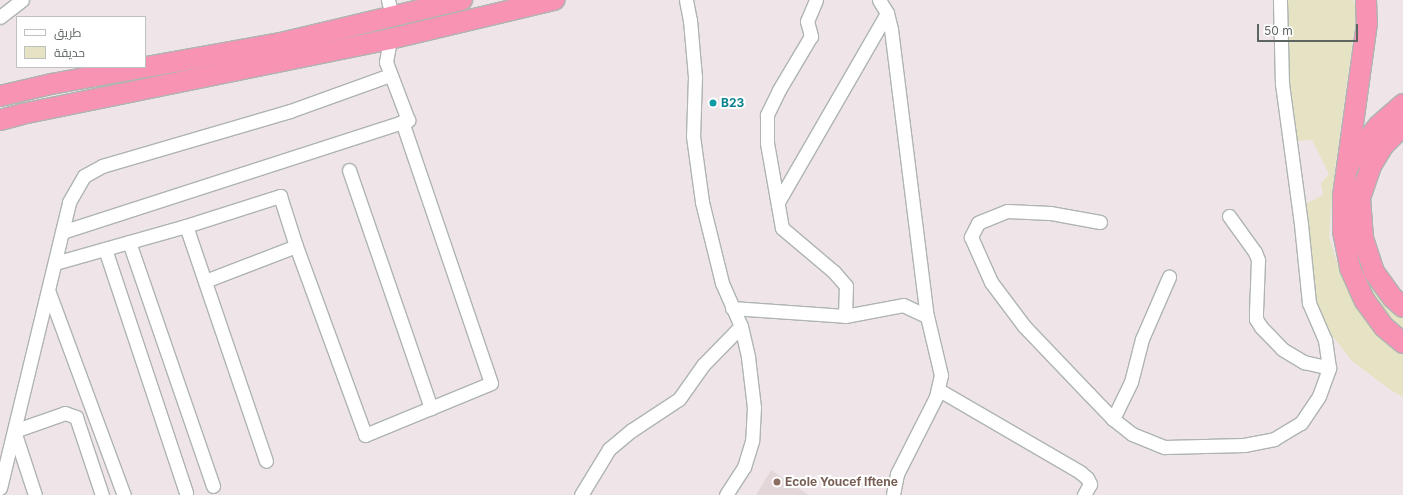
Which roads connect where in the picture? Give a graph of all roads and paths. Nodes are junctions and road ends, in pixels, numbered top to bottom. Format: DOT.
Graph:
graph roads {
  1 [pos="22,0"];
  2 [pos="462,0"];
  3 [pos="554,0"];
  4 [pos="686,0"];
  5 [pos="816,0"];
  6 [pos="879,0"];
  7 [pos="1280,0"];
  8 [pos="1366,0"];
  9 [pos="390,8"];
  10 [pos="887,13"];
  11 [pos="0,17"];
  12 [pos="390,39"];
  13 [pos="146,67"];
  14 [pos="141,68"];
  15 [pos="390,75"];
  16 [pos="0,96"];
  17 [pos="1403,104"];
  18 [pos="0,120"];
  19 [pos="402,122"];
  20 [pos="1403,126"];
  21 [pos="349,170"];
  22 [pos="1346,170"];
  23 [pos="778,202"];
  24 [pos="1229,216"];
  25 [pos="1100,222"];
  26 [pos="186,226"];
  27 [pos="62,232"];
  28 [pos="129,242"];
  29 [pos="296,246"];
  30 [pos="105,249"];
  31 [pos="55,263"];
  32 [pos="1168,277"];
  33 [pos="205,281"];
  34 [pos="48,290"];
  35 [pos="1403,307"];
  36 [pos="732,308"];
  37 [pos="845,316"];
  38 [pos="927,316"];
  39 [pos="741,326"];
  40 [pos="1403,343"];
  41 [pos="1328,368"];
  42 [pos="938,390"];
  43 [pos="431,408"];
  44 [pos="1114,419"];
  45 [pos="14,431"];
  46 [pos="266,461"];
  47 [pos="213,486"];
  48 [pos="0,488"];
  49 [pos="186,493"];
  50 [pos="35,495"];
  51 [pos="102,495"];
  52 [pos="124,495"];
  53 [pos="581,495"];
  54 [pos="726,495"];
  55 [pos="893,495"];
  56 [pos="1084,495"];
  1 -- 11 [label="street"];
  2 -- 9 [label="highway"];
  3 -- 12 [label="highway"];
  4 -- 36 [label="street"];
  5 -- 23 [label="street"];
  6 -- 10 [label="street"];
  7 -- 41 [label="street"];
  8 -- 22 [label="highway"];
  9 -- 13 [label="highway"];
  10 -- 23 [label="street"];
  10 -- 38 [label="street"];
  12 -- 15 [label="street"];
  12 -- 18 [label="highway"];
  14 -- 16 [label="highway"];
  15 -- 19 [label="street"];
  15 -- 27 [label="street"];
  17 -- 22 [label="highway"];
  19 -- 27 [label="street"];
  19 -- 43 [label="street"];
  20 -- 35 [label="highway"];
  21 -- 43 [label="street"];
  22 -- 40 [label="highway"];
  23 -- 37 [label="street"];
  24 -- 41 [label="street"];
  25 -- 44 [label="street"];
  26 -- 28 [label="street"];
  26 -- 29 [label="street"];
  26 -- 33 [label="street"];
  27 -- 31 [label="street"];
  28 -- 30 [label="street"];
  28 -- 47 [label="street"];
  29 -- 33 [label="street"];
  29 -- 43 [label="street"];
  30 -- 31 [label="street"];
  30 -- 49 [label="street"];
  31 -- 34 [label="street"];
  32 -- 44 [label="street"];
  33 -- 46 [label="street"];
  34 -- 45 [label="street"];
  34 -- 52 [label="street"];
  36 -- 37 [label="street"];
  36 -- 39 [label="street"];
  37 -- 38 [label="street"];
  38 -- 42 [label="street"];
  39 -- 53 [label="street"];
  39 -- 54 [label="street"];
  41 -- 44 [label="street"];
  42 -- 55 [label="street"];
  42 -- 56 [label="street"];
  45 -- 48 [label="street"];
  45 -- 50 [label="street"];
  45 -- 51 [label="street"];
}
